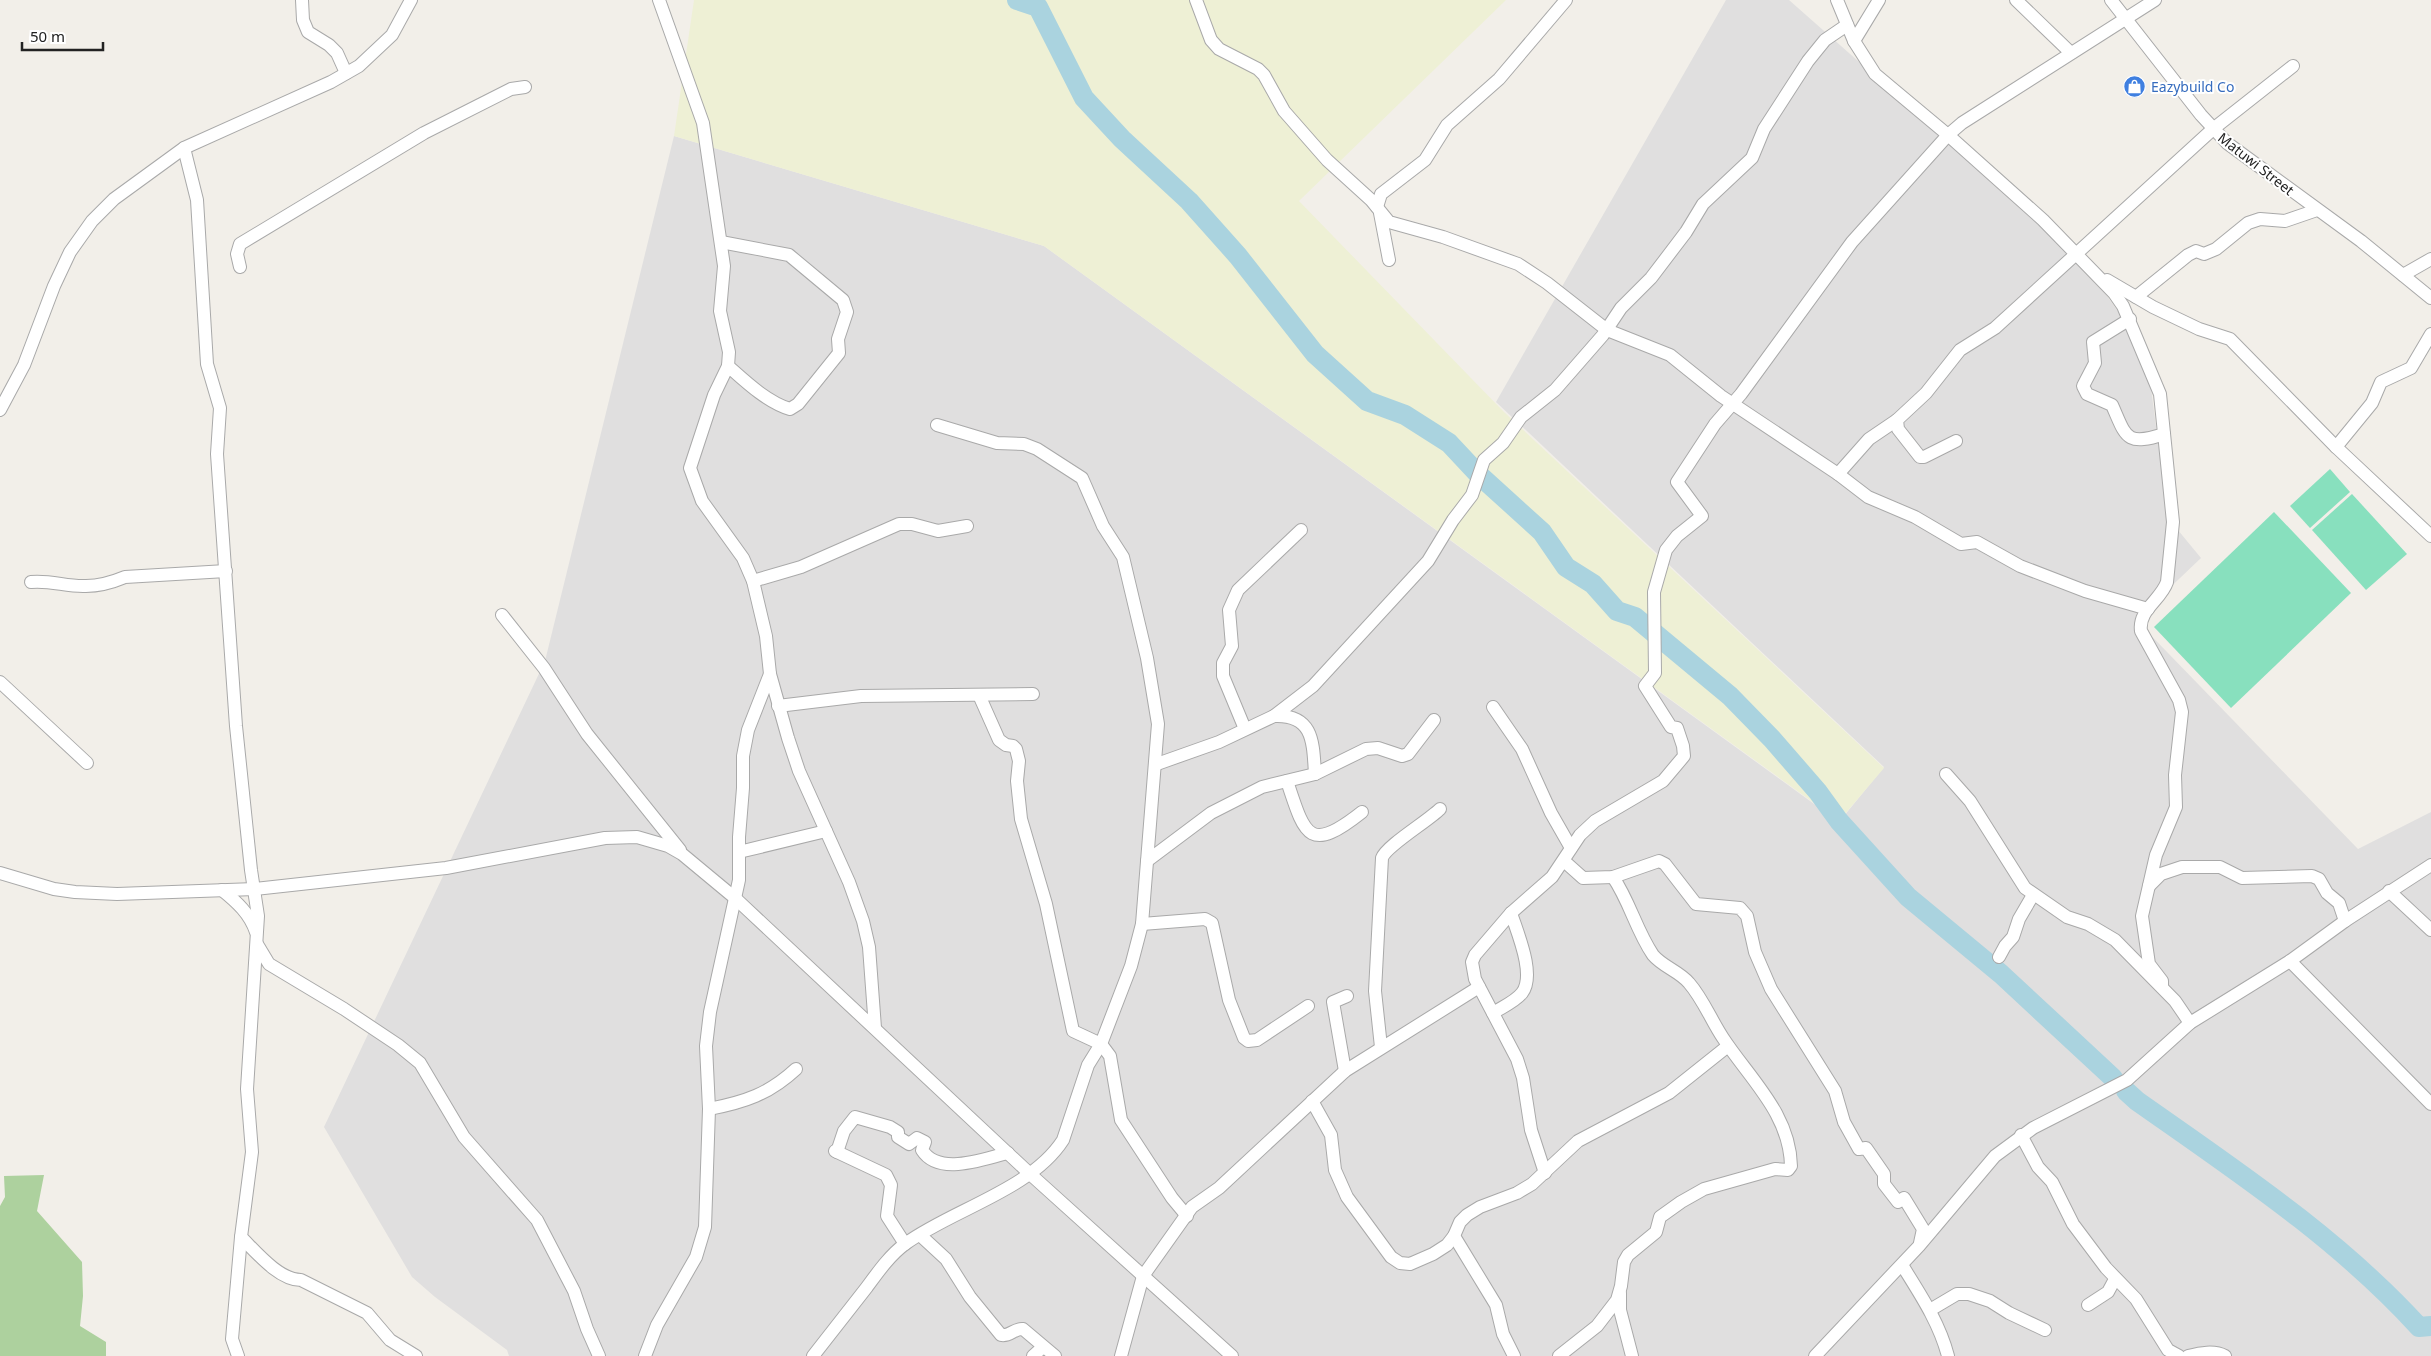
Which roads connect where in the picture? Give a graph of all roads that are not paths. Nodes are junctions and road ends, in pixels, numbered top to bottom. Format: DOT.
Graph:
graph roads {
  1 [pos="302,0"];
  2 [pos="412,0"];
  3 [pos="659,0"];
  4 [pos="1196,0"];
  5 [pos="1566,0"];
  6 [pos="1837,0"];
  7 [pos="1879,0"];
  8 [pos="2016,0"];
  9 [pos="2111,0"];
  10 [pos="2155,0"];
  11 [pos="2125,18"];
  12 [pos="1848,25"];
  13 [pos="1854,41"];
  14 [pos="2071,53"];
  15 [pos="2293,66"];
  16 [pos="346,73"];
  17 [pos="525,87"];
  18 [pos="2213,129"];
  19 [pos="1948,134"];
  20 [pos="184,148"];
  21 [pos="1378,209"];
  22 [pos="2317,210"];
  23 [pos="721,242"];
  24 [pos="2077,254"];
  25 [pos="2431,259"];
  26 [pos="1389,260"];
  27 [pos="240,267"];
  28 [pos="2096,274"];
  29 [pos="2403,275"];
  30 [pos="2136,297"];
  31 [pos="2431,298"];
  32 [pos="2130,319"];
  33 [pos="1607,330"];
  34 [pos="2431,334"];
  35 [pos="728,366"];
  36 [pos="1732,404"];
  37 [pos="0,410"];
  38 [pos="1897,420"];
  39 [pos="937,425"];
  40 [pos="2164,434"];
  41 [pos="1956,441"];
  42 [pos="2336,447"];
  43 [pos="1838,474"];
  44 [pos="967,526"];
  45 [pos="1301,530"];
  46 [pos="2431,536"];
  47 [pos="226,572"];
  48 [pos="753,581"];
  49 [pos="31,582"];
  50 [pos="2148,609"];
  51 [pos="502,615"];
  52 [pos="770,674"];
  53 [pos="0,682"];
  54 [pos="1033,694"];
  55 [pos="979,695"];
  56 [pos="778,706"];
  57 [pos="1493,707"];
  58 [pos="1274,716"];
  59 [pos="1434,720"];
  60 [pos="1245,730"];
  61 [pos="87,763"];
  62 [pos="1157,764"];
  63 [pos="1315,774"];
  64 [pos="1946,774"];
  65 [pos="1287,781"];
  66 [pos="1440,809"];
  67 [pos="1362,812"];
  68 [pos="826,831"];
  69 [pos="1571,848"];
  70 [pos="739,852"];
  71 [pos="682,854"];
  72 [pos="1147,861"];
  73 [pos="1564,861"];
  74 [pos="2431,865"];
  75 [pos="0,873"];
  76 [pos="1613,877"];
  77 [pos="2147,888"];
  78 [pos="255,889"];
  79 [pos="222,890"];
  80 [pos="2389,891"];
  81 [pos="2033,895"];
  82 [pos="735,898"];
  83 [pos="1511,913"];
  84 [pos="2345,921"];
  85 [pos="1142,924"];
  86 [pos="2431,930"];
  87 [pos="257,940"];
  88 [pos="1999,957"];
  89 [pos="2290,961"];
  90 [pos="2162,987"];
  91 [pos="1479,988"];
  92 [pos="1347,996"];
  93 [pos="1308,1006"];
  94 [pos="1493,1013"];
  95 [pos="2190,1023"];
  96 [pos="875,1028"];
  97 [pos="1101,1044"];
  98 [pos="1728,1046"];
  99 [pos="1381,1047"];
  100 [pos="796,1069"];
  101 [pos="1345,1071"];
  102 [pos="1312,1101"];
  103 [pos="2431,1104"];
  104 [pos="709,1109"];
  105 [pos="2021,1135"];
  106 [pos="1008,1153"];
  107 [pos="1029,1173"];
  108 [pos="1545,1173"];
  109 [pos="1187,1216"];
  110 [pos="920,1235"];
  111 [pos="1454,1236"];
  112 [pos="241,1237"];
  113 [pos="905,1244"];
  114 [pos="1919,1246"];
  115 [pos="1902,1265"];
  116 [pos="1142,1276"];
  117 [pos="2115,1278"];
  118 [pos="1620,1293"];
  119 [pos="2088,1305"];
  120 [pos="1930,1310"];
  121 [pos="2045,1330"];
  122 [pos="1044,1347"];
  123 [pos="1511,1352"];
  124 [pos="238,1356"];
  125 [pos="416,1356"];
  126 [pos="599,1356"];
  127 [pos="644,1356"];
  128 [pos="813,1356"];
  129 [pos="1033,1356"];
  130 [pos="1055,1356"];
  131 [pos="1121,1356"];
  132 [pos="1232,1356"];
  133 [pos="1559,1356"];
  134 [pos="1632,1356"];
  135 [pos="1815,1356"];
  136 [pos="1948,1356"];
  137 [pos="2179,1356"];
  138 [pos="2188,1356"];
  139 [pos="2225,1356"];
  1 -- 16 [label="street"];
  2 -- 16 [label="street"];
  3 -- 23 [label="street"];
  4 -- 21 [label="street"];
  5 -- 21 [label="street"];
  6 -- 12 [label="street"];
  7 -- 13 [label="street"];
  8 -- 14 [label="street"];
  9 -- 11 [label="street, Matuwi Street"];
  10 -- 11 [label="street"];
  11 -- 14 [label="street"];
  11 -- 18 [label="street, Matuwi Street"];
  12 -- 13 [label="street"];
  12 -- 33 [label="street"];
  13 -- 19 [label="street"];
  14 -- 19 [label="street"];
  15 -- 18 [label="street"];
  16 -- 20 [label="street"];
  17 -- 27 [label="street"];
  18 -- 22 [label="street, Matuwi Street"];
  18 -- 24 [label="street"];
  19 -- 24 [label="street"];
  19 -- 36 [label="street"];
  20 -- 37 [label="street"];
  20 -- 47 [label="street"];
  21 -- 26 [label="street"];
  21 -- 33 [label="street"];
  22 -- 29 [label="street, Matuwi Street"];
  22 -- 30 [label="street"];
  23 -- 35 [label="street"];
  23 -- 35 [label="street"];
  24 -- 28 [label="street"];
  24 -- 38 [label="street"];
  25 -- 29 [label="street"];
  28 -- 30 [label="street"];
  28 -- 32 [label="street"];
  29 -- 31 [label="street, Matuwi Street"];
  30 -- 42 [label="street"];
  32 -- 40 [label="street"];
  32 -- 40 [label="street"];
  33 -- 36 [label="street"];
  33 -- 58 [label="street"];
  34 -- 42 [label="street"];
  35 -- 48 [label="street"];
  36 -- 43 [label="street"];
  36 -- 69 [label="street"];
  38 -- 41 [label="street"];
  38 -- 43 [label="street"];
  39 -- 62 [label="street"];
  40 -- 50 [label="street"];
  42 -- 46 [label="street"];
  43 -- 50 [label="street"];
  44 -- 48 [label="street"];
  45 -- 60 [label="street"];
  47 -- 49 [label="street"];
  47 -- 78 [label="street"];
  48 -- 52 [label="street"];
  50 -- 77 [label="street"];
  51 -- 71 [label="street"];
  52 -- 56 [label="street"];
  52 -- 70 [label="street"];
  53 -- 61 [label="street"];
  54 -- 55 [label="street"];
  55 -- 56 [label="street"];
  55 -- 97 [label="street"];
  56 -- 68 [label="street"];
  57 -- 69 [label="street"];
  58 -- 60 [label="street"];
  58 -- 63 [label="street"];
  59 -- 63 [label="street"];
  60 -- 62 [label="street"];
  62 -- 72 [label="street"];
  63 -- 65 [label="street"];
  64 -- 81 [label="street"];
  65 -- 67 [label="street"];
  65 -- 72 [label="street"];
  66 -- 99 [label="street"];
  68 -- 70 [label="street"];
  68 -- 96 [label="street"];
  69 -- 73 [label="street"];
  70 -- 82 [label="street"];
  71 -- 78 [label="street"];
  71 -- 82 [label="street"];
  72 -- 85 [label="street"];
  73 -- 76 [label="street"];
  73 -- 83 [label="street"];
  74 -- 80 [label="street"];
  75 -- 79 [label="street"];
  76 -- 98 [label="street"];
  76 -- 114 [label="street"];
  77 -- 84 [label="street"];
  77 -- 90 [label="street"];
  78 -- 79 [label="street"];
  78 -- 87 [label="street"];
  79 -- 87 [label="street"];
  80 -- 84 [label="street"];
  80 -- 86 [label="street"];
  81 -- 88 [label="street"];
  81 -- 90 [label="street"];
  82 -- 96 [label="street"];
  82 -- 104 [label="street"];
  83 -- 91 [label="street"];
  83 -- 94 [label="street"];
  84 -- 89 [label="street"];
  85 -- 93 [label="street"];
  85 -- 97 [label="street"];
  87 -- 112 [label="street"];
  87 -- 126 [label="street"];
  89 -- 95 [label="street"];
  89 -- 103 [label="street"];
  90 -- 95 [label="street"];
  91 -- 94 [label="street"];
  91 -- 99 [label="street"];
  92 -- 101 [label="street"];
  94 -- 108 [label="street"];
  95 -- 105 [label="street"];
  96 -- 106 [label="street"];
  97 -- 107 [label="street"];
  97 -- 109 [label="street"];
  98 -- 108 [label="street"];
  98 -- 118 [label="street"];
  99 -- 101 [label="street"];
  100 -- 104 [label="street"];
  101 -- 102 [label="street"];
  102 -- 109 [label="street"];
  102 -- 111 [label="street"];
  104 -- 127 [label="street"];
  105 -- 114 [label="street"];
  105 -- 117 [label="street"];
  106 -- 107 [label="street"];
  106 -- 113 [label="street"];
  107 -- 110 [label="street"];
  107 -- 116 [label="street"];
  108 -- 111 [label="street"];
  109 -- 116 [label="street"];
  110 -- 113 [label="street"];
  110 -- 122 [label="street"];
  111 -- 123 [label="street"];
  112 -- 124 [label="street"];
  112 -- 125 [label="street"];
  113 -- 128 [label="street"];
  114 -- 115 [label="street"];
  115 -- 120 [label="street"];
  115 -- 135 [label="street"];
  116 -- 131 [label="street"];
  116 -- 132 [label="street"];
  117 -- 119 [label="street"];
  117 -- 137 [label="street"];
  118 -- 133 [label="street"];
  118 -- 134 [label="street"];
  120 -- 121 [label="street"];
  120 -- 136 [label="street"];
  122 -- 129 [label="street"];
  122 -- 130 [label="street"];
  138 -- 139 [label="street"];
}
